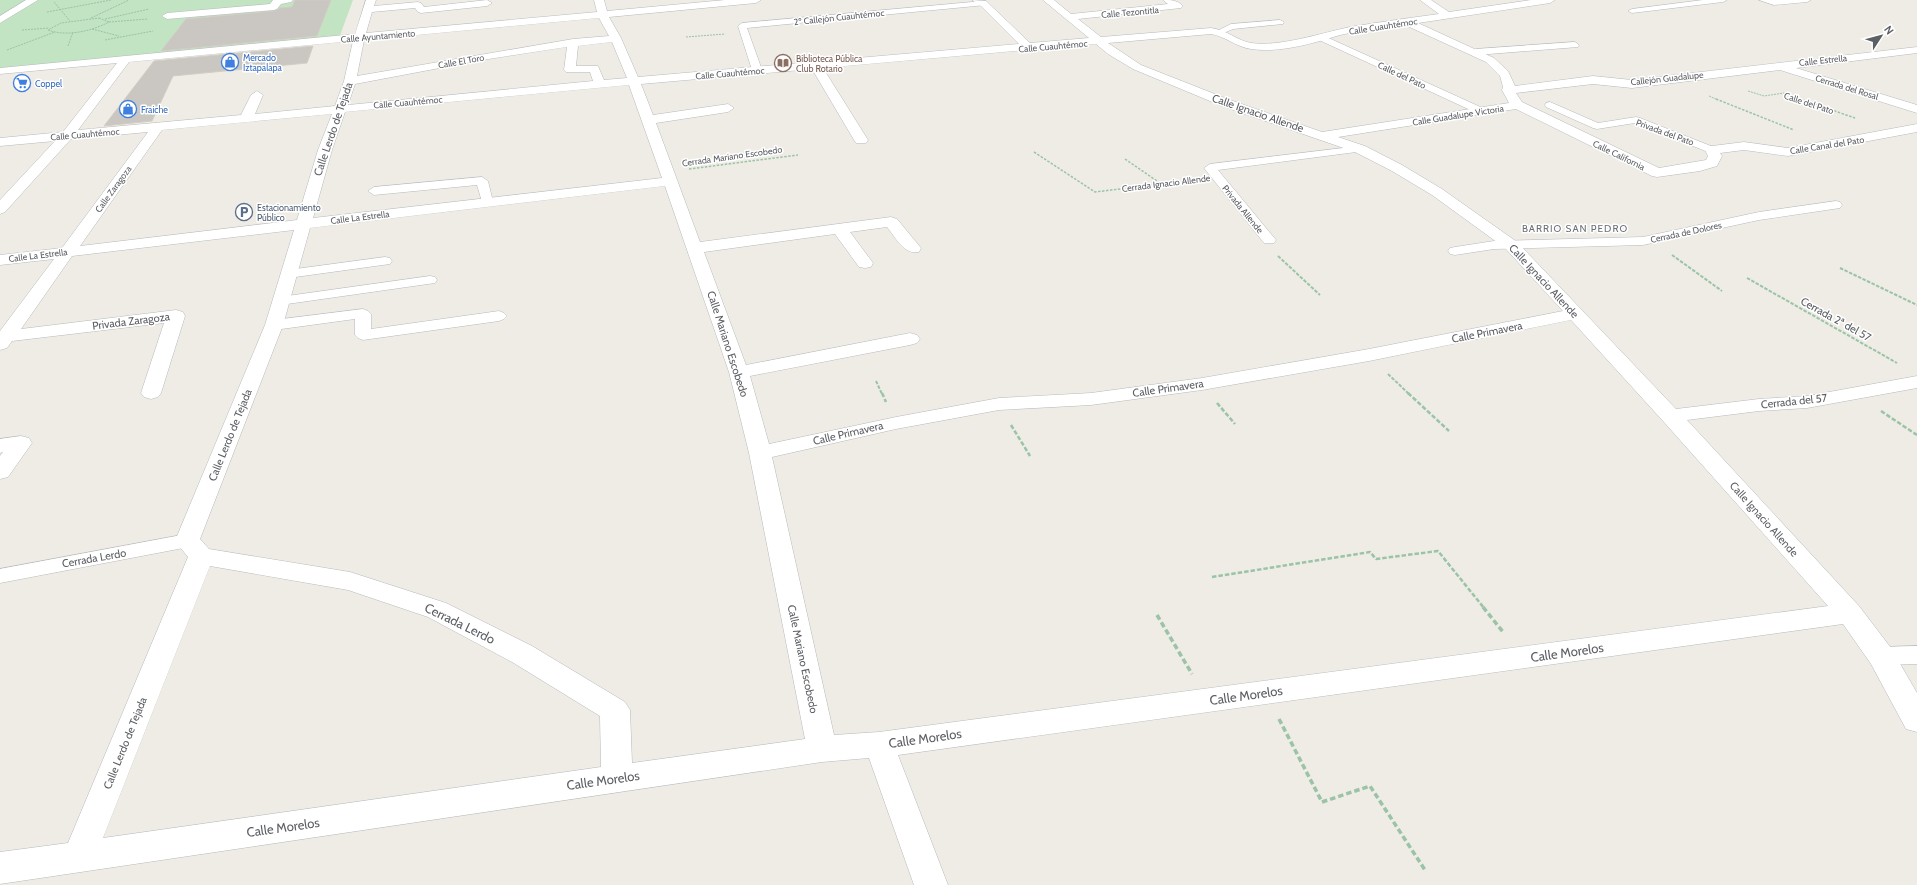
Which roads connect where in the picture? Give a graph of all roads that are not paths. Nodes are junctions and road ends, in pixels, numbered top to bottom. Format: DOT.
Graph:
graph roads {
  1 [pos="33,0"];
  2 [pos="288,0"];
  3 [pos="667,0"];
  4 [pos="756,0"];
  5 [pos="1048,0"];
  6 [pos="1168,0"];
  7 [pos="1426,0"];
  8 [pos="1550,0"];
  9 [pos="1723,0"];
  10 [pos="1763,0"];
  11 [pos="1807,0"];
  12 [pos="980,1"];
  13 [pos="253,2"];
  14 [pos="487,3"];
  15 [pos="276,4"];
  16 [pos="370,4"];
  17 [pos="601,7"];
  18 [pos="637,11"];
  19 [pos="1632,11"];
  20 [pos="167,16"];
  21 [pos="269,16"];
  22 [pos="1448,16"];
  23 [pos="1070,17"];
  24 [pos="1,20"];
  25 [pos="1280,22"];
  26 [pos="1407,22"];
  27 [pos="1219,32"];
  28 [pos="359,38"];
  29 [pos="616,38"];
  30 [pos="1322,38"];
  31 [pos="573,42"];
  32 [pos="1098,42"];
  33 [pos="1575,45"];
  34 [pos="1029,48"];
  35 [pos="1917,50"];
  36 [pos="1476,52"];
  37 [pos="498,54"];
  38 [pos="126,59"];
  39 [pos="503,66"];
  40 [pos="816,66"];
  41 [pos="1778,66"];
  42 [pos="757,70"];
  43 [pos="0,71"];
  44 [pos="350,81"];
  45 [pos="634,81"];
  46 [pos="600,84"];
  47 [pos="1508,90"];
  48 [pos="257,95"];
  49 [pos="308,100"];
  50 [pos="1518,105"];
  51 [pos="1550,105"];
  52 [pos="339,108"];
  53 [pos="728,108"];
  54 [pos="1917,109"];
  55 [pos="1483,112"];
  56 [pos="302,113"];
  57 [pos="246,118"];
  58 [pos="648,120"];
  59 [pos="158,127"];
  60 [pos="1917,128"];
  61 [pos="1323,135"];
  62 [pos="67,136"];
  63 [pos="861,140"];
  64 [pos="0,142"];
  65 [pos="1360,149"];
  66 [pos="1712,150"];
  67 [pos="670,176"];
  68 [pos="1218,177"];
  69 [pos="374,191"];
  70 [pos="487,202"];
  71 [pos="1836,205"];
  72 [pos="0,209"];
  73 [pos="302,224"];
  74 [pos="839,229"];
  75 [pos="1269,240"];
  76 [pos="1510,245"];
  77 [pos="695,248"];
  78 [pos="913,248"];
  79 [pos="69,251"];
  80 [pos="1455,251"];
  81 [pos="0,260"];
  82 [pos="385,260"];
  83 [pos="865,263"];
  84 [pos="288,274"];
  85 [pos="430,280"];
  86 [pos="280,301"];
  87 [pos="1575,314"];
  88 [pos="499,316"];
  89 [pos="274,325"];
  90 [pos="910,339"];
  91 [pos="3,340"];
  92 [pos="739,372"];
  93 [pos="1917,382"];
  94 [pos="151,393"];
  95 [pos="1671,416"];
  96 [pos="0,446"];
  97 [pos="760,453"];
  98 [pos="0,472"];
  99 [pos="194,548"];
  100 [pos="0,576"];
  101 [pos="1850,613"];
  102 [pos="1917,655"];
  103 [pos="1881,656"];
  104 [pos="1917,720"];
  105 [pos="879,745"];
  106 [pos="822,749"];
  107 [pos="617,778"];
  108 [pos="79,857"];
  109 [pos="0,868"];
  110 [pos="931,885"];
  1 -- 24 [label="street"];
  2 -- 15 [label="street"];
  3 -- 18 [label="street"];
  4 -- 18 [label="street, Calle Ayuntamiento"];
  5 -- 23 [label="street, Calle Ignacio Allende"];
  6 -- 23 [label="street, Calle Tezontitla"];
  7 -- 22 [label="street"];
  8 -- 22 [label="street, Calle Cuauhtémoc"];
  9 -- 19 [label="lane"];
  10 -- 11 [label="lane"];
  12 -- 34 [label="street"];
  12 -- 42 [label="lane, 2º Callejón Cuauhtémoc"];
  13 -- 15 [label="street"];
  14 -- 16 [label="street"];
  15 -- 20 [label="street"];
  15 -- 21 [label="street"];
  16 -- 28 [label="street, Calle Lerdo de Tejada"];
  17 -- 18 [label="street, Calle Ayuntamiento"];
  17 -- 28 [label="street, Calle Ayuntamiento"];
  17 -- 29 [label="street, Calle Mariano Escobedo"];
  22 -- 26 [label="street, Calle Cuauhtémoc"];
  23 -- 32 [label="street, Calle Ignacio Allende"];
  25 -- 27 [label="lane"];
  26 -- 30 [label="street, Calle Cuauhtémoc"];
  26 -- 36 [label="street, Calle Guadalupe Victoria"];
  27 -- 30 [label="street, Calle Cuauhtémoc"];
  27 -- 32 [label="street, Calle Cuauhtémoc"];
  28 -- 38 [label="street, Calle Ayuntamiento"];
  28 -- 44 [label="street, Calle Lerdo de Tejada"];
  29 -- 31 [label="street, Calle El Toro"];
  29 -- 45 [label="street, Calle Mariano Escobedo"];
  30 -- 55 [label="lane, Calle del Pato"];
  31 -- 37 [label="street, Calle El Toro"];
  31 -- 46 [label="street"];
  32 -- 34 [label="street, Calle Cuauhtémoc"];
  32 -- 61 [label="street, Calle Ignacio Allende"];
  33 -- 36 [label="lane"];
  34 -- 40 [label="street, Calle Cuauhtémoc"];
  35 -- 41 [label="street, Calle Estrella"];
  36 -- 47 [label="street, Calle Guadalupe Victoria"];
  37 -- 39 [label="street"];
  37 -- 44 [label="street, Calle El Toro"];
  38 -- 43 [label="street, Calle Ayuntamiento"];
  38 -- 62 [label="street"];
  40 -- 42 [label="street, Calle Cuauhtémoc"];
  40 -- 63 [label="street"];
  41 -- 47 [label="street, Callejón Guadalupe"];
  41 -- 54 [label="street, Cerrada del Rosal"];
  42 -- 45 [label="street, Calle Cuauhtémoc"];
  44 -- 52 [label="street, Calle Lerdo de Tejada"];
  45 -- 46 [label="street, Calle Cuauhtémoc"];
  45 -- 58 [label="street, Calle Mariano Escobedo"];
  46 -- 52 [label="street, Calle Cuauhtémoc"];
  47 -- 50 [label="street, Calle Guadalupe Victoria"];
  48 -- 57 [label="street"];
  49 -- 56 [label="street"];
  50 -- 55 [label="street, Calle Guadalupe Victoria"];
  50 -- 66 [label="street, Calle California"];
  51 -- 66 [label="lane, Privada del Pato"];
  52 -- 56 [label="street, Calle Cuauhtémoc"];
  52 -- 73 [label="street, Calle Lerdo de Tejada"];
  53 -- 58 [label="street"];
  55 -- 61 [label="street, Calle Guadalupe Victoria"];
  56 -- 57 [label="street, Calle Cuauhtémoc"];
  57 -- 59 [label="street, Calle Cuauhtémoc"];
  58 -- 67 [label="street, Calle Mariano Escobedo"];
  59 -- 62 [label="street, Calle Cuauhtémoc"];
  59 -- 79 [label="street, Calle Zaragoza"];
  60 -- 66 [label="street, Calle Canal del Pato"];
  61 -- 65 [label="street, Calle Ignacio Allende"];
  62 -- 64 [label="street, Calle Cuauhtémoc"];
  62 -- 72 [label="street"];
  65 -- 68 [label="lane, Cerrada Ignacio Allende"];
  65 -- 76 [label="street, Calle Ignacio Allende"];
  67 -- 70 [label="street, Calle La Estrella"];
  67 -- 77 [label="street, Calle Mariano Escobedo"];
  68 -- 75 [label="lane, Privada Allende"];
  69 -- 70 [label="lane"];
  70 -- 73 [label="street, Calle La Estrella"];
  71 -- 76 [label="lane, Cerrada de Dolores"];
  73 -- 79 [label="street, Calle La Estrella"];
  73 -- 84 [label="street, Calle Lerdo de Tejada"];
  74 -- 77 [label="street"];
  74 -- 78 [label="street"];
  74 -- 83 [label="street"];
  76 -- 80 [label="lane, Cerrada de Dolores"];
  76 -- 87 [label="street, Calle Ignacio Allende"];
  77 -- 92 [label="street, Calle Mariano Escobedo"];
  79 -- 81 [label="street, Calle La Estrella"];
  79 -- 91 [label="street, Calle Zaragoza"];
  82 -- 84 [label="lane"];
  84 -- 86 [label="street, Calle Lerdo de Tejada"];
  85 -- 86 [label="lane"];
  86 -- 89 [label="street, Calle Lerdo de Tejada"];
  87 -- 95 [label="street, Calle Ignacio Allende"];
  87 -- 97 [label="street, Calle Primavera"];
  88 -- 89 [label="lane"];
  89 -- 99 [label="street, Calle Lerdo de Tejada"];
  90 -- 92 [label="street"];
  91 -- 94 [label="street, Privada Zaragoza"];
  92 -- 97 [label="street, Calle Mariano Escobedo"];
  93 -- 95 [label="street, Cerrada del 57"];
  95 -- 101 [label="street, Calle Ignacio Allende"];
  96 -- 98 [label="street"];
  97 -- 106 [label="street, Calle Mariano Escobedo"];
  99 -- 100 [label="lane, Cerrada Lerdo"];
  99 -- 107 [label="street, Cerrada Lerdo"];
  99 -- 108 [label="street, Calle Lerdo de Tejada"];
  101 -- 103 [label="street, Calle Ignacio Allende"];
  101 -- 105 [label="street, Calle Morelos"];
  102 -- 103 [label="lane"];
  103 -- 104 [label="street, Calle Ignacio Allende"];
  105 -- 106 [label="street, Calle Morelos"];
  105 -- 110 [label="street"];
  106 -- 107 [label="street, Calle Morelos"];
  107 -- 108 [label="street, Calle Morelos"];
  108 -- 109 [label="street, Calle Morelos"];
}
